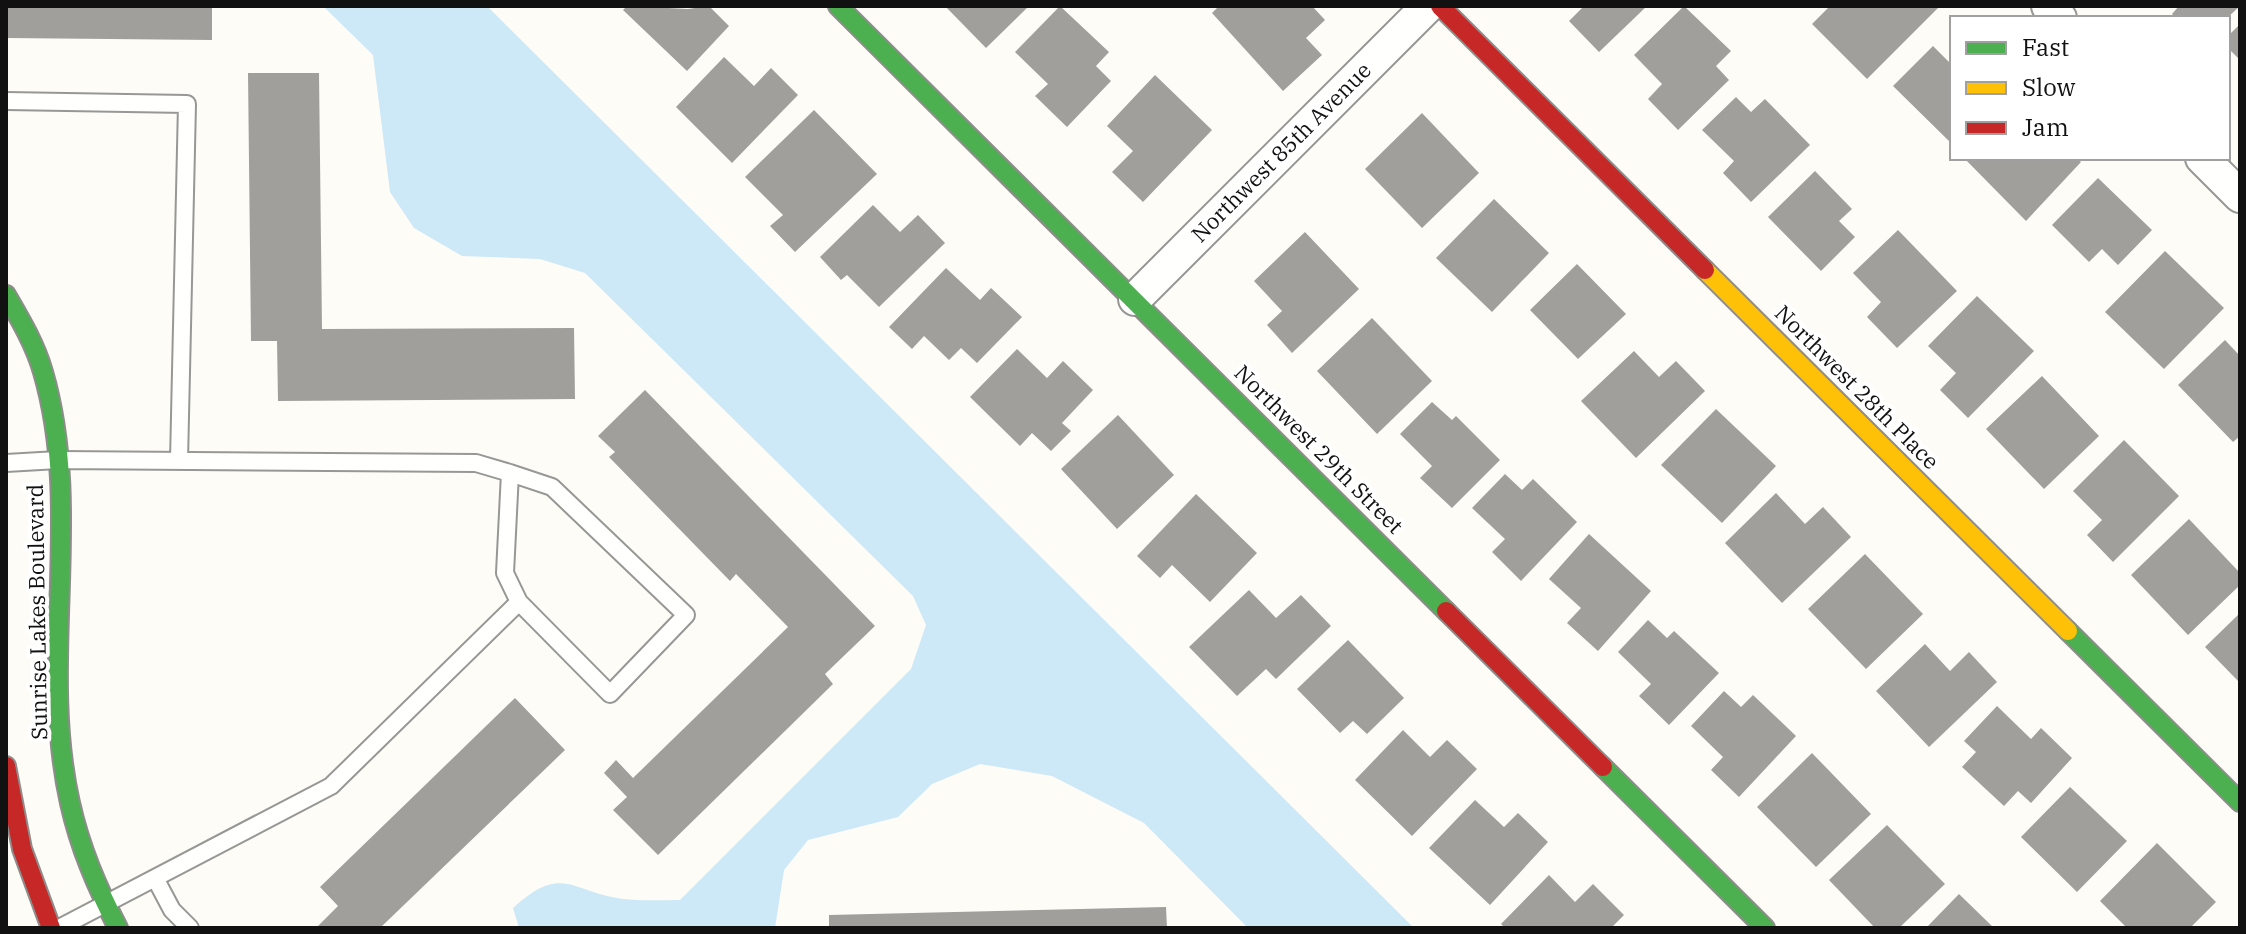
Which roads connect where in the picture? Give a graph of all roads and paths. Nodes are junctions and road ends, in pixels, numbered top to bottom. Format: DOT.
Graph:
graph roads {
  1 [pos="838,6"];
  2 [pos="1428,6"];
  3 [pos="1440,6"];
  4 [pos="6,101"];
  5 [pos="2204,160"];
  6 [pos="2240,196"];
  7 [pos="6,295"];
  8 [pos="1135,299"];
  9 [pos="58,460"];
  10 [pos="179,461"];
  11 [pos="6,463"];
  12 [pos="510,473"];
  13 [pos="519,602"];
  14 [pos="6,766"];
  15 [pos="2240,802"];
  16 [pos="155,878"];
  17 [pos="103,905"];
  18 [pos="51,928"];
  19 [pos="59,928"];
  20 [pos="118,928"];
  21 [pos="190,928"];
  22 [pos="1765,928"];
  1 -- 8 [label="street, Northwest 29th Street"];
  2 -- 8 [label="street, Northwest 85th Avenue"];
  3 -- 15 [label="street, Northwest 28th Place"];
  4 -- 10 [label="lane"];
  5 -- 6 [label="street"];
  7 -- 9 [label="street, Sunrise Lakes Boulevard"];
  8 -- 22 [label="street, Northwest 29th Street"];
  9 -- 10 [label="lane"];
  9 -- 11 [label="lane"];
  9 -- 17 [label="street, Sunrise Lakes Boulevard"];
  10 -- 12 [label="lane"];
  12 -- 13 [label="lane"];
  12 -- 13 [label="lane"];
  13 -- 16 [label="lane"];
  14 -- 18 [label="street, Sunrise Lakes Boulevard"];
  16 -- 17 [label="lane"];
  16 -- 21 [label="lane"];
  17 -- 19 [label="lane"];
  17 -- 20 [label="street, Sunrise Lakes Boulevard"];
}
